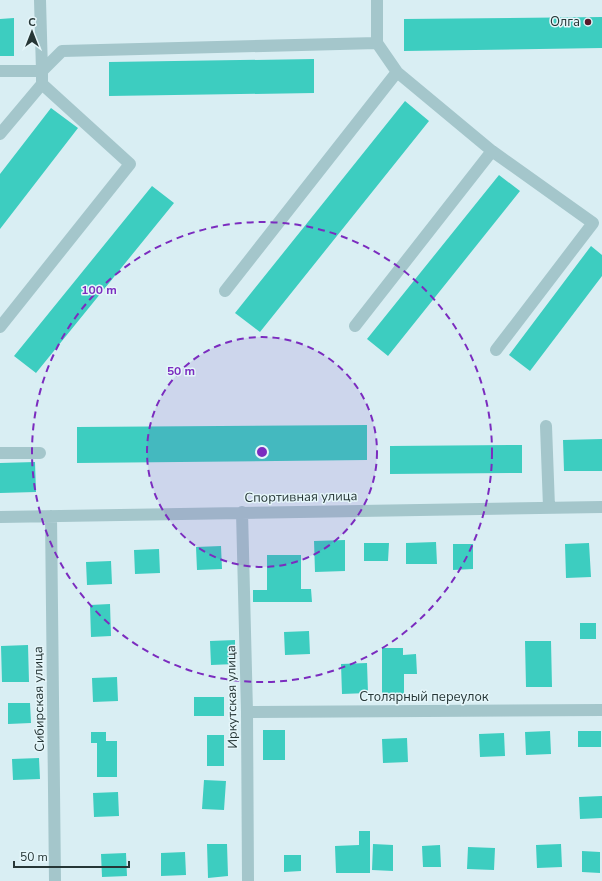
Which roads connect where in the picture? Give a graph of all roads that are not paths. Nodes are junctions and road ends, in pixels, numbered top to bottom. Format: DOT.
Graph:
graph roads {
  1 [pos="40,0"];
  2 [pos="377,0"];
  3 [pos="377,43"];
  4 [pos="0,71"];
  5 [pos="42,71"];
  6 [pos="397,72"];
  7 [pos="42,84"];
  8 [pos="0,134"];
  9 [pos="492,151"];
  10 [pos="225,291"];
  11 [pos="355,326"];
  12 [pos="0,327"];
  13 [pos="496,350"];
  14 [pos="546,426"];
  15 [pos="0,453"];
  16 [pos="40,453"];
  17 [pos="602,507"];
  18 [pos="549,508"];
  19 [pos="242,512"];
  20 [pos="51,516"];
  21 [pos="0,517"];
  22 [pos="602,710"];
  23 [pos="247,712"];
  24 [pos="55,881"];
  25 [pos="248,881"];
  1 -- 5 [label="street"];
  2 -- 3 [label="street"];
  3 -- 5 [label="street"];
  3 -- 6 [label="street"];
  4 -- 5 [label="street"];
  5 -- 7 [label="street"];
  6 -- 9 [label="street"];
  6 -- 10 [label="street"];
  7 -- 8 [label="street"];
  7 -- 12 [label="street"];
  9 -- 11 [label="street"];
  9 -- 13 [label="street"];
  14 -- 18 [label="street"];
  15 -- 16 [label="street"];
  17 -- 18 [label="street, Спортивная улица"];
  18 -- 19 [label="street, Спортивная улица"];
  19 -- 20 [label="street, Спортивная улица"];
  19 -- 23 [label="street, Иркутская улица"];
  20 -- 21 [label="street, Спортивная улица"];
  20 -- 24 [label="street, Сибирская улица"];
  22 -- 23 [label="street, Столярный переулок"];
  23 -- 25 [label="street, Иркутская улица"];
}
